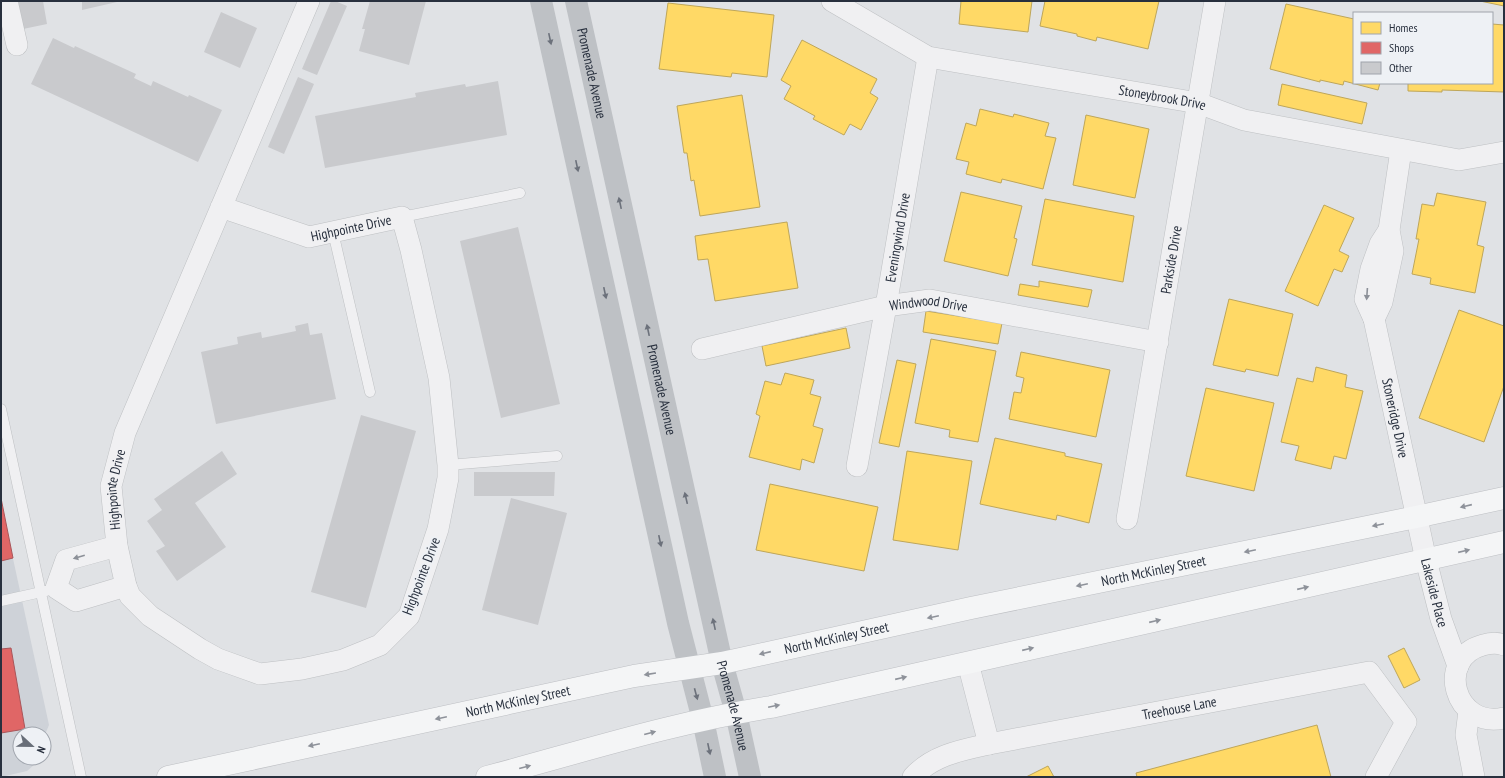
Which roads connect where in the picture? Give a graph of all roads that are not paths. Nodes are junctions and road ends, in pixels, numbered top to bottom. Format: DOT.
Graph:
graph roads {
  1 [pos="8,1"];
  2 [pos="309,1"];
  3 [pos="541,1"];
  4 [pos="576,1"];
  5 [pos="832,1"];
  6 [pos="1214,1"];
  7 [pos="17,45"];
  8 [pos="928,57"];
  9 [pos="1198,103"];
  10 [pos="1401,150"];
  11 [pos="1504,152"];
  12 [pos="520,193"];
  13 [pos="221,206"];
  14 [pos="402,217"];
  15 [pos="333,232"];
  16 [pos="886,306"];
  17 [pos="1158,342"];
  18 [pos="702,349"];
  19 [pos="370,392"];
  20 [pos="1,409"];
  21 [pos="557,456"];
  22 [pos="448,465"];
  23 [pos="857,466"];
  24 [pos="1504,498"];
  25 [pos="1416,517"];
  26 [pos="1127,519"];
  27 [pos="1504,542"];
  28 [pos="117,546"];
  29 [pos="1426,560"];
  30 [pos="126,586"];
  31 [pos="48,590"];
  32 [pos="1,601"];
  33 [pos="1504,644"];
  34 [pos="722,662"];
  35 [pos="968,663"];
  36 [pos="1458,666"];
  37 [pos="689,668"];
  38 [pos="1469,711"];
  39 [pos="736,713"];
  40 [pos="1504,718"];
  41 [pos="703,720"];
  42 [pos="989,744"];
  43 [pos="81,777"];
  44 [pos="168,777"];
  45 [pos="487,777"];
  46 [pos="714,777"];
  47 [pos="750,777"];
  48 [pos="913,777"];
  49 [pos="1376,777"];
  50 [pos="1474,777"];
  1 -- 7 [label="street"];
  2 -- 13 [label="street, Highpointe Drive"];
  3 -- 37 [label="main road, one-way"];
  34 -- 4 [label="main road, Promenade Avenue, one-way"];
  5 -- 8 [label="street, Stoneybrook Drive"];
  6 -- 9 [label="street, Parkside Drive"];
  8 -- 9 [label="street, Stoneybrook Drive"];
  8 -- 16 [label="street, Eveningwind Drive"];
  9 -- 10 [label="street, Stoneybrook Drive"];
  9 -- 17 [label="street, Parkside Drive"];
  10 -- 11 [label="street, Stoneybrook Drive"];
  10 -- 25 [label="street, Stoneridge Drive"];
  12 -- 14 [label="lane"];
  13 -- 15 [label="street, Highpointe Drive"];
  13 -- 28 [label="street, Highpointe Drive"];
  14 -- 15 [label="street, Highpointe Drive"];
  14 -- 22 [label="street, Highpointe Drive"];
  15 -- 19 [label="lane"];
  16 -- 17 [label="street, Windwood Drive"];
  16 -- 18 [label="street, Windwood Drive"];
  16 -- 23 [label="street, Eveningwind Drive"];
  17 -- 26 [label="street, Parkside Drive"];
  20 -- 31 [label="lane"];
  21 -- 22 [label="lane"];
  22 -- 30 [label="street, Highpointe Drive"];
  24 -- 25 [label="main road, North McKinley Street, one-way"];
  25 -- 29 [label="street, Lakeside Place"];
  25 -- 34 [label="main road, North McKinley Street, one-way"];
  29 -- 27 [label="main road, one-way"];
  28 -- 30 [label="street, Highpointe Drive"];
  28 -- 31 [label="street, one-way"];
  35 -- 29 [label="main road, one-way"];
  29 -- 36 [label="street, Lakeside Place"];
  30 -- 31 [label="street"];
  31 -- 32 [label="lane"];
  31 -- 43 [label="lane"];
  33 -- 36 [label="street"];
  34 -- 37 [label="main road, North McKinley Street"];
  34 -- 39 [label="main road, Promenade Avenue"];
  39 -- 35 [label="main road, one-way"];
  35 -- 42 [label="street"];
  36 -- 38 [label="street, Lakeside Place"];
  37 -- 41 [label="main road, one-way"];
  37 -- 44 [label="main road, North McKinley Street, one-way"];
  38 -- 40 [label="street"];
  38 -- 50 [label="street"];
  39 -- 41 [label="main road"];
  39 -- 47 [label="main road, Promenade Avenue"];
  45 -- 41 [label="main road, one-way"];
  41 -- 46 [label="main road, one-way"];
  42 -- 48 [label="street, Treehouse Lane"];
  42 -- 49 [label="street, Treehouse Lane"];
}
